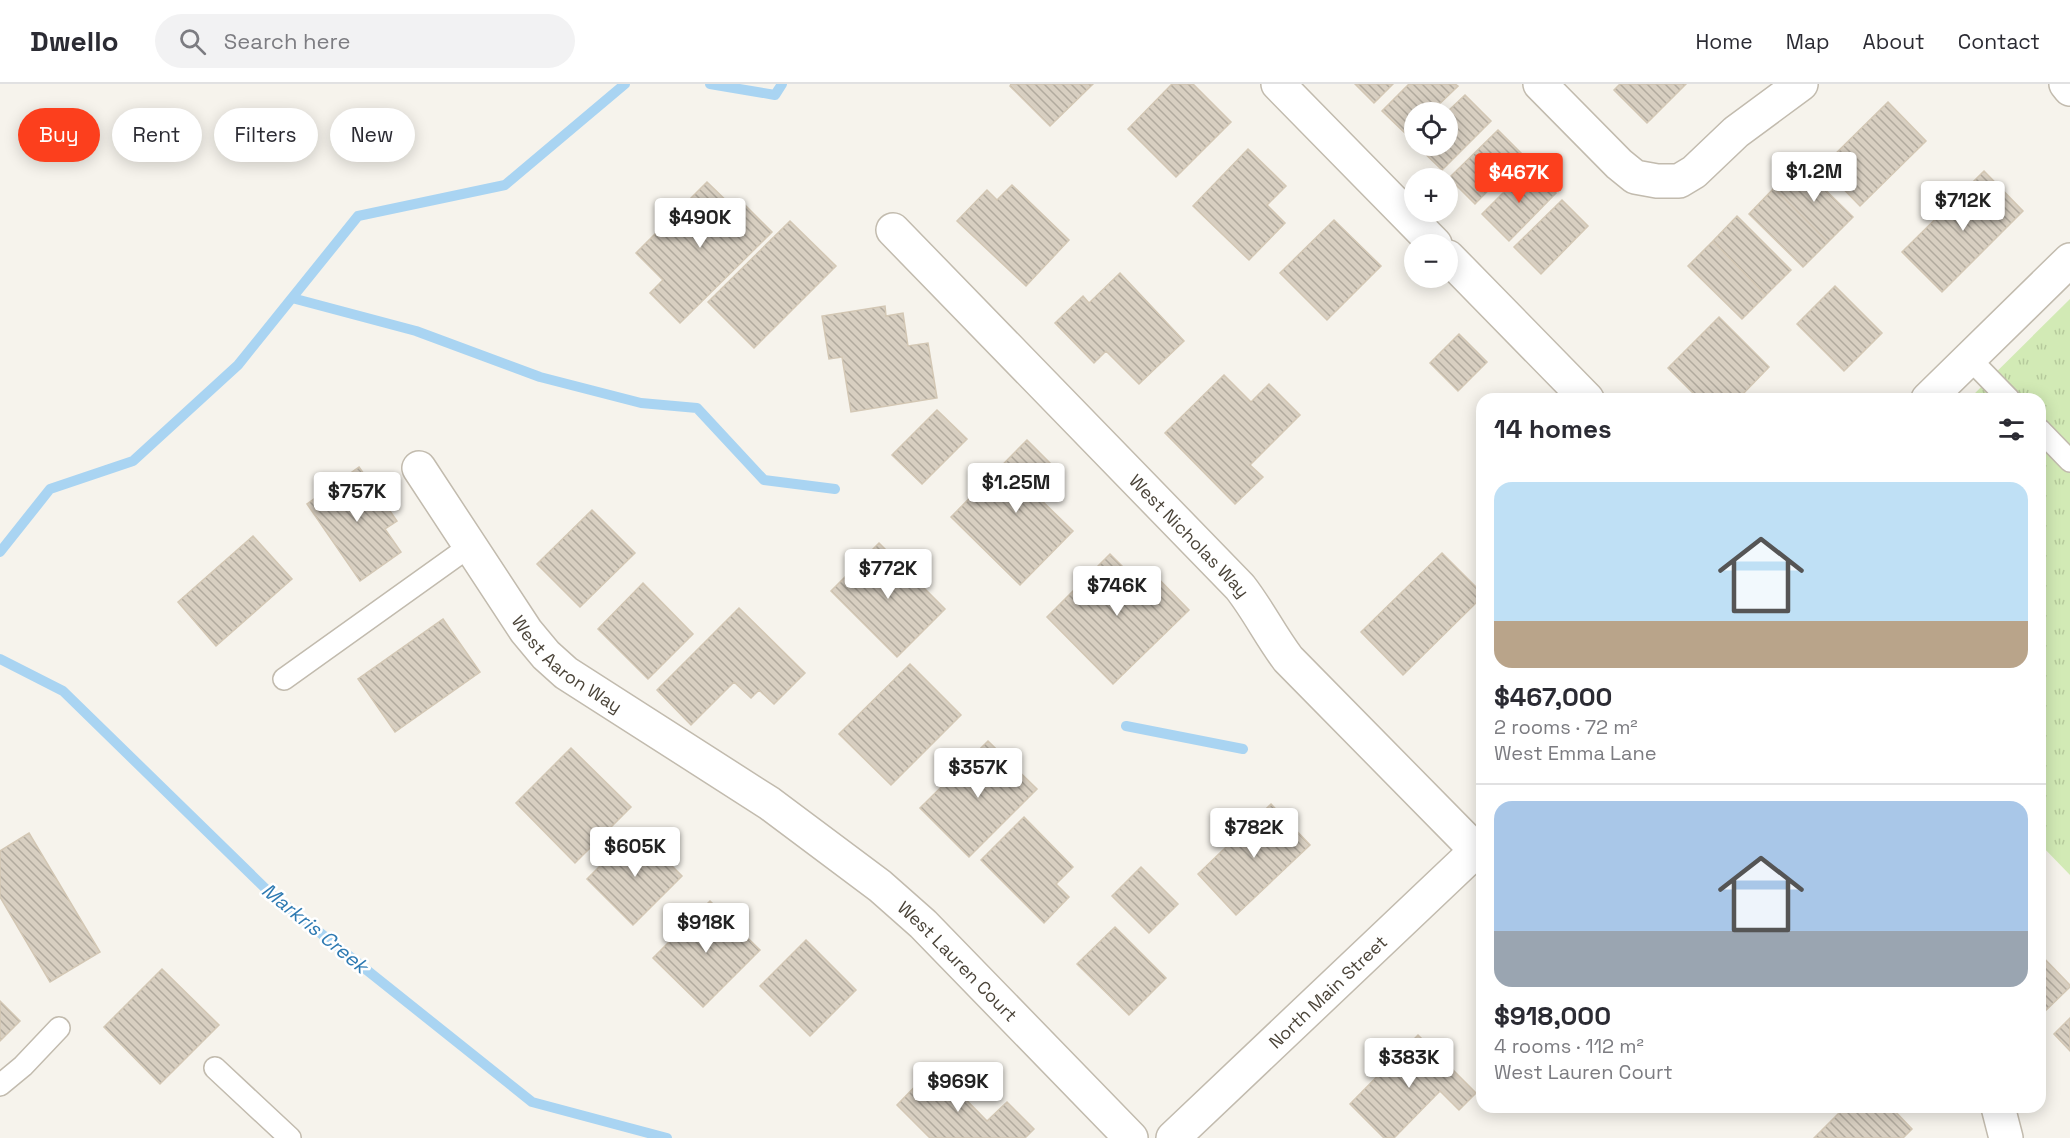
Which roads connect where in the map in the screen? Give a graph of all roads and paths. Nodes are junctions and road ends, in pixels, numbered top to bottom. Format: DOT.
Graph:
graph roads {
  1 [pos="1278,84"];
  2 [pos="1540,84"];
  3 [pos="1801,84"];
  4 [pos="2066,84"];
  5 [pos="2070,89"];
  6 [pos="893,230"];
  7 [pos="1426,234"];
  8 [pos="2070,260"];
  9 [pos="1458,267"];
  10 [pos="1969,358"];
  11 [pos="1581,393"];
  12 [pos="1934,393"];
  13 [pos="2003,393"];
  14 [pos="2046,436"];
  15 [pos="2070,461"];
  16 [pos="419,468"];
  17 [pos="470,546"];
  18 [pos="284,679"];
  19 [pos="769,803"];
  20 [pos="1476,845"];
  21 [pos="1476,851"];
  22 [pos="59,1028"];
  23 [pos="215,1068"];
  24 [pos="0,1085"];
  25 [pos="2000,1113"];
  26 [pos="290,1138"];
  27 [pos="1131,1138"];
  28 [pos="1173,1138"];
  29 [pos="2006,1138"];
  1 -- 7 [label="street"];
  2 -- 3 [label="street"];
  4 -- 5 [label="street"];
  6 -- 20 [label="street, West Nicholas Way"];
  8 -- 10 [label="street"];
  9 -- 11 [label="street"];
  10 -- 12 [label="street"];
  10 -- 13 [label="lane"];
  14 -- 15 [label="lane"];
  16 -- 17 [label="street, West Aaron Way"];
  17 -- 18 [label="lane"];
  17 -- 19 [label="street, West Aaron Way"];
  19 -- 27 [label="street, West Lauren Court"];
  21 -- 28 [label="street, North Main Street"];
  22 -- 24 [label="lane"];
  23 -- 26 [label="lane"];
  25 -- 29 [label="street"];
}
